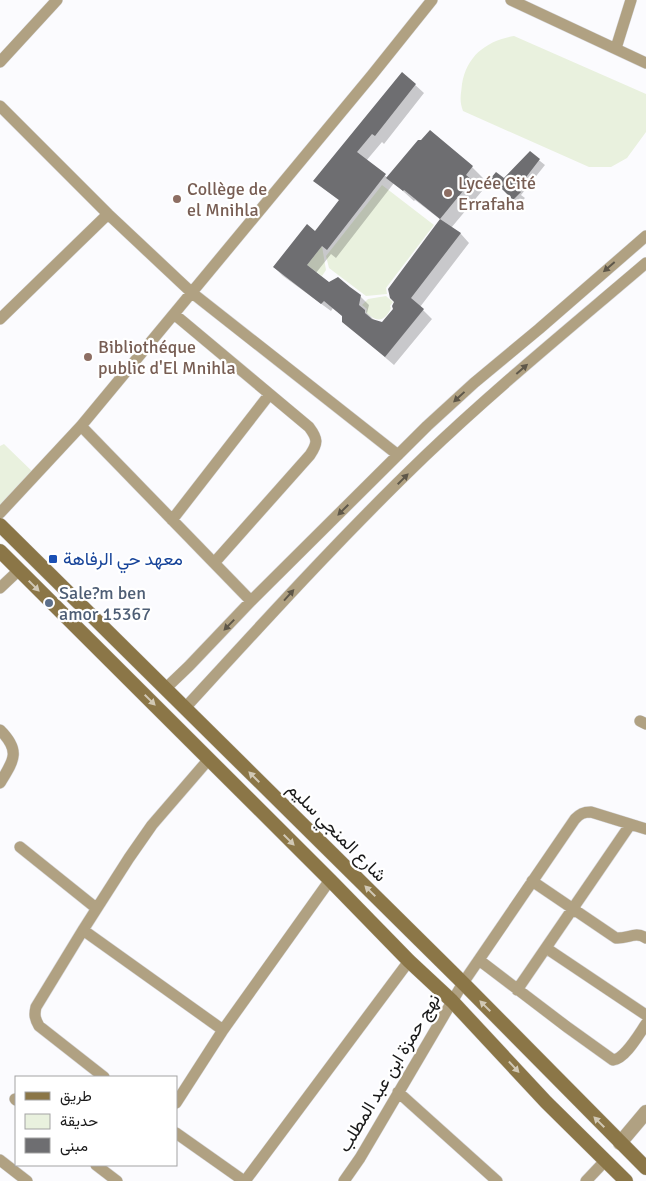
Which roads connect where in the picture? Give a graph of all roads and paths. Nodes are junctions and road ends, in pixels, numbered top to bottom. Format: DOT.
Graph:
graph roads {
  1 [pos="57,0"];
  2 [pos="432,0"];
  3 [pos="511,0"];
  4 [pos="631,0"];
  5 [pos="616,48"];
  6 [pos="0,62"];
  7 [pos="646,63"];
  8 [pos="0,106"];
  9 [pos="108,214"];
  10 [pos="646,236"];
  11 [pos="646,263"];
  12 [pos="191,292"];
  13 [pos="174,314"];
  14 [pos="0,319"];
  15 [pos="474,383"];
  16 [pos="269,395"];
  17 [pos="488,398"];
  18 [pos="80,426"];
  19 [pos="398,455"];
  20 [pos="0,512"];
  21 [pos="172,520"];
  22 [pos="0,525"];
  23 [pos="0,551"];
  24 [pos="214,563"];
  25 [pos="19,570"];
  26 [pos="0,588"];
  27 [pos="251,601"];
  28 [pos="165,689"];
  29 [pos="185,708"];
  30 [pos="0,730"];
  31 [pos="209,760"];
  32 [pos="0,782"];
  33 [pos="630,825"];
  34 [pos="646,829"];
  35 [pos="20,847"];
  36 [pos="330,880"];
  37 [pos="532,882"];
  38 [pos="96,908"];
  39 [pos="573,908"];
  40 [pos="83,930"];
  41 [pos="646,938"];
  42 [pos="546,948"];
  43 [pos="479,960"];
  44 [pos="409,961"];
  45 [pos="463,983"];
  46 [pos="517,990"];
  47 [pos="452,1001"];
  48 [pos="646,1015"];
  49 [pos="646,1024"];
  50 [pos="223,1030"];
  51 [pos="103,1076"];
  52 [pos="398,1092"];
  53 [pos="178,1100"];
  54 [pos="646,1112"];
  55 [pos="178,1134"];
  56 [pos="620,1143"];
  57 [pos="0,1160"];
  58 [pos="605,1161"];
  59 [pos="97,1166"];
  60 [pos="646,1168"];
  61 [pos="27,1181"];
  62 [pos="117,1181"];
  63 [pos="244,1181"];
  64 [pos="344,1181"];
  65 [pos="497,1181"];
  66 [pos="586,1181"];
  67 [pos="626,1181"];
  1 -- 6 [label="street"];
  2 -- 12 [label="street"];
  3 -- 5 [label="street"];
  4 -- 5 [label="street"];
  5 -- 7 [label="street"];
  8 -- 9 [label="street"];
  9 -- 12 [label="street"];
  9 -- 14 [label="street"];
  10 -- 15 [label="street, one-way"];
  17 -- 11 [label="street, one-way"];
  12 -- 13 [label="street"];
  12 -- 19 [label="street"];
  13 -- 16 [label="street"];
  13 -- 18 [label="street"];
  15 -- 17 [label="street"];
  15 -- 19 [label="street, one-way"];
  16 -- 21 [label="street"];
  16 -- 24 [label="street"];
  29 -- 17 [label="street, one-way"];
  18 -- 20 [label="street"];
  18 -- 21 [label="street"];
  19 -- 27 [label="street, one-way"];
  21 -- 24 [label="street"];
  22 -- 28 [label="main road, شارع المنجي سليم"];
  23 -- 25 [label="main road"];
  24 -- 27 [label="street"];
  25 -- 26 [label="street"];
  25 -- 31 [label="main road, one-way"];
  27 -- 28 [label="street, one-way"];
  28 -- 29 [label="main road, شارع المنجي سليم"];
  45 -- 29 [label="main road, شارع المنجي سليم, one-way"];
  30 -- 32 [label="street"];
  31 -- 36 [label="main road, one-way"];
  31 -- 38 [label="street"];
  33 -- 34 [label="street, نهج حمزة ابن عبد المطلب"];
  33 -- 37 [label="street, نهج حمزة ابن عبد المطلب"];
  33 -- 39 [label="street"];
  35 -- 38 [label="street"];
  36 -- 44 [label="main road"];
  36 -- 50 [label="street"];
  37 -- 39 [label="street"];
  37 -- 43 [label="street, نهج حمزة ابن عبد المطلب"];
  38 -- 40 [label="street"];
  39 -- 41 [label="street"];
  39 -- 42 [label="street"];
  40 -- 50 [label="street"];
  40 -- 51 [label="street"];
  42 -- 46 [label="street"];
  42 -- 48 [label="street"];
  43 -- 45 [label="street, نهج حمزة ابن عبد المطلب"];
  43 -- 46 [label="street"];
  44 -- 47 [label="main road"];
  44 -- 63 [label="street"];
  45 -- 47 [label="street, نهج حمزة ابن عبد المطلب"];
  56 -- 45 [label="main road, شارع المنجي سليم, one-way"];
  46 -- 49 [label="street"];
  47 -- 52 [label="street, نهج حمزة ابن عبد المطلب"];
  47 -- 58 [label="main road, one-way"];
  50 -- 53 [label="street"];
  52 -- 64 [label="street, نهج حمزة ابن عبد المطلب"];
  52 -- 65 [label="street"];
  54 -- 56 [label="street"];
  55 -- 63 [label="street"];
  56 -- 60 [label="main road, شارع المنجي سليم"];
  57 -- 61 [label="street"];
  58 -- 66 [label="street"];
  58 -- 67 [label="main road"];
  59 -- 62 [label="street"];
}
